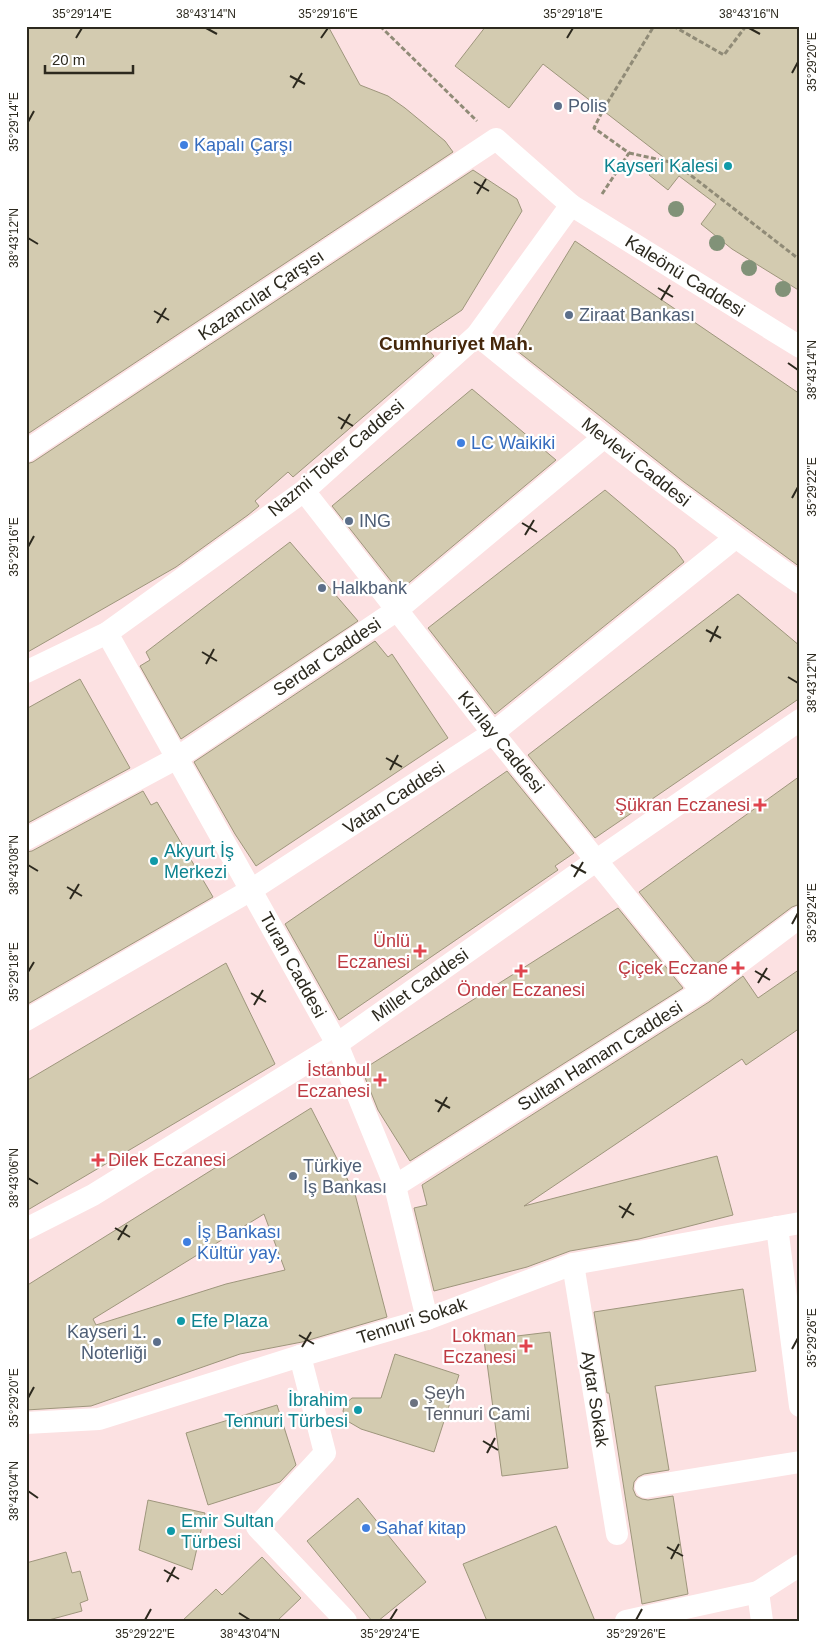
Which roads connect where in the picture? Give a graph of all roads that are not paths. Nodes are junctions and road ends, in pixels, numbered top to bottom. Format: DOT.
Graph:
graph roads {
  1 [pos="496,139"];
  2 [pos="580,210"];
  3 [pos="477,335"];
  4 [pos="800,347"];
  5 [pos="603,438"];
  6 [pos="26,451"];
  7 [pos="304,491"];
  8 [pos="735,538"];
  9 [pos="800,583"];
  10 [pos="397,610"];
  11 [pos="107,633"];
  12 [pos="26,672"];
  13 [pos="800,720"];
  14 [pos="493,733"];
  15 [pos="177,758"];
  16 [pos="26,839"];
  17 [pos="597,860"];
  18 [pos="251,890"];
  19 [pos="800,917"];
  20 [pos="702,992"];
  21 [pos="26,1020"];
  22 [pos="337,1044"];
  23 [pos="395,1186"];
  24 [pos="800,1223"];
  25 [pos="777,1227"];
  26 [pos="26,1229"];
  27 [pos="573,1264"];
  28 [pos="427,1320"];
  29 [pos="300,1356"];
  30 [pos="800,1406"];
  31 [pos="26,1423"];
  32 [pos="800,1462"];
  33 [pos="646,1487"];
  34 [pos="617,1534"];
  35 [pos="800,1565"];
  36 [pos="758,1592"];
  37 [pos="627,1620"];
  38 [pos="346,1621"];
  39 [pos="762,1621"];
  1 -- 2 [label="street, Kaleönü Caddesi"];
  1 -- 6 [label="street, Kazancılar Çarşısı"];
  2 -- 3 [label="street, Nazmi Toker Caddesi"];
  2 -- 4 [label="street, Kaleönü Caddesi"];
  3 -- 5 [label="street, Mevlevi Caddesi"];
  3 -- 7 [label="street, Nazmi Toker Caddesi"];
  5 -- 8 [label="street, Mevlevi Caddesi"];
  5 -- 10 [label="street, Serdar Caddesi"];
  7 -- 10 [label="street, Kızılay Caddesi"];
  7 -- 11 [label="street, Nazmi Toker Caddesi"];
  8 -- 9 [label="street, Mevlevi Caddesi"];
  8 -- 14 [label="street, Vatan Caddesi"];
  10 -- 14 [label="street, Kızılay Caddesi"];
  10 -- 15 [label="street, Serdar Caddesi"];
  11 -- 12 [label="street, Nazmi Toker Caddesi"];
  11 -- 15 [label="street, Turan Caddesi"];
  13 -- 17 [label="street, Millet Caddesi"];
  14 -- 17 [label="street, Kızılay Caddesi"];
  14 -- 18 [label="street, Vatan Caddesi"];
  15 -- 16 [label="street, Serdar Caddesi"];
  15 -- 18 [label="street, Turan Caddesi"];
  17 -- 20 [label="street, Kızılay Caddesi"];
  17 -- 22 [label="street, Millet Caddesi"];
  18 -- 21 [label="street, Vatan Caddesi"];
  18 -- 22 [label="street, Turan Caddesi"];
  19 -- 20 [label="street, Sultan Hamam Caddesi"];
  20 -- 23 [label="street, Sultan Hamam Caddesi"];
  22 -- 23 [label="street, Turan Caddesi"];
  22 -- 26 [label="street, Millet Caddesi"];
  23 -- 28 [label="street, Turan Caddesi"];
  24 -- 25 [label="street, Tennuri Sokak"];
  25 -- 27 [label="street, Tennuri Sokak"];
  25 -- 30 [label="street"];
  27 -- 28 [label="street, Tennuri Sokak"];
  27 -- 34 [label="street, Aytar Sokak"];
  28 -- 29 [label="street, Tennuri Sokak"];
  29 -- 31 [label="street, Tennuri Sokak"];
  29 -- 38 [label="street"];
  32 -- 33 [label="street"];
  35 -- 36 [label="street"];
  36 -- 37 [label="street"];
  36 -- 39 [label="street"];
}
